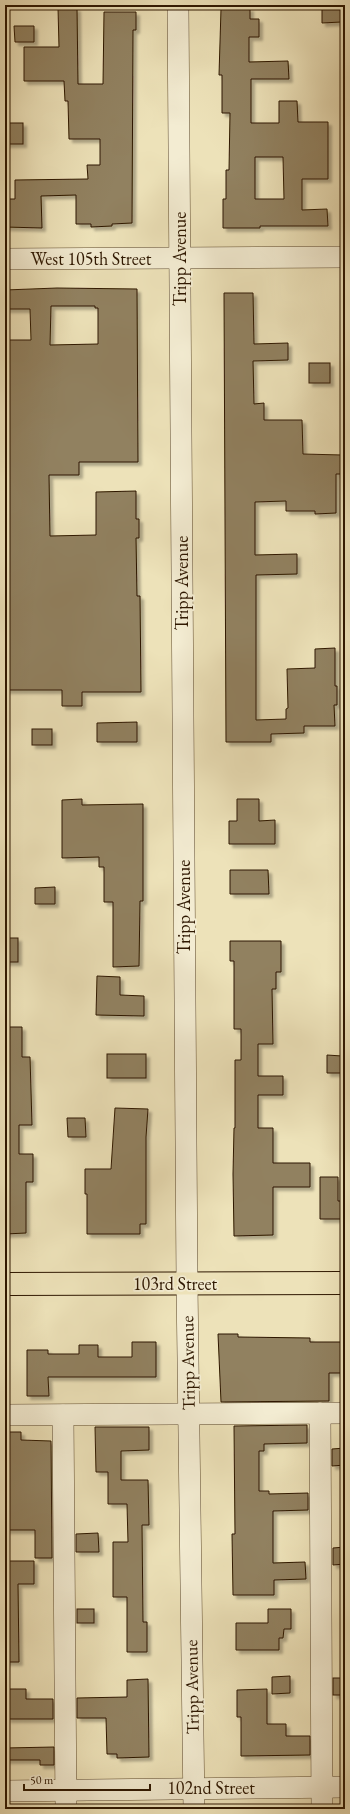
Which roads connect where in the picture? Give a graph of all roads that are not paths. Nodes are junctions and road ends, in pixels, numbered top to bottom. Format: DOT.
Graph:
graph roads {
  1 [pos="178,5"];
  2 [pos="345,257"];
  3 [pos="179,258"];
  4 [pos="5,259"];
  5 [pos="345,1283"];
  6 [pos="5,1284"];
  7 [pos="187,1284"];
  8 [pos="320,1413"];
  9 [pos="345,1413"];
  10 [pos="189,1414"];
  11 [pos="5,1415"];
  12 [pos="63,1415"];
  13 [pos="322,1787"];
  14 [pos="345,1787"];
  15 [pos="194,1788"];
  16 [pos="5,1791"];
  17 [pos="66,1799"];
  18 [pos="194,1809"];
  19 [pos="322,1809"];
  1 -- 3 [label="street, Tripp Avenue"];
  2 -- 3 [label="street, West 105th Street"];
  3 -- 4 [label="street, West 105th Street"];
  3 -- 7 [label="street, Tripp Avenue"];
  5 -- 7 [label="main road, 103rd Street"];
  6 -- 7 [label="main road, 103rd Street"];
  7 -- 10 [label="street, Tripp Avenue"];
  8 -- 9 [label="street"];
  8 -- 10 [label="street"];
  8 -- 13 [label="street"];
  10 -- 12 [label="street"];
  10 -- 15 [label="street, Tripp Avenue"];
  11 -- 12 [label="street"];
  12 -- 17 [label="street"];
  13 -- 14 [label="street, 102nd Street"];
  13 -- 15 [label="street, 102nd Street"];
  13 -- 19 [label="street"];
  15 -- 17 [label="street, 102nd Street"];
  15 -- 18 [label="street, Tripp Avenue"];
  16 -- 17 [label="street, 102nd Street"];
}
